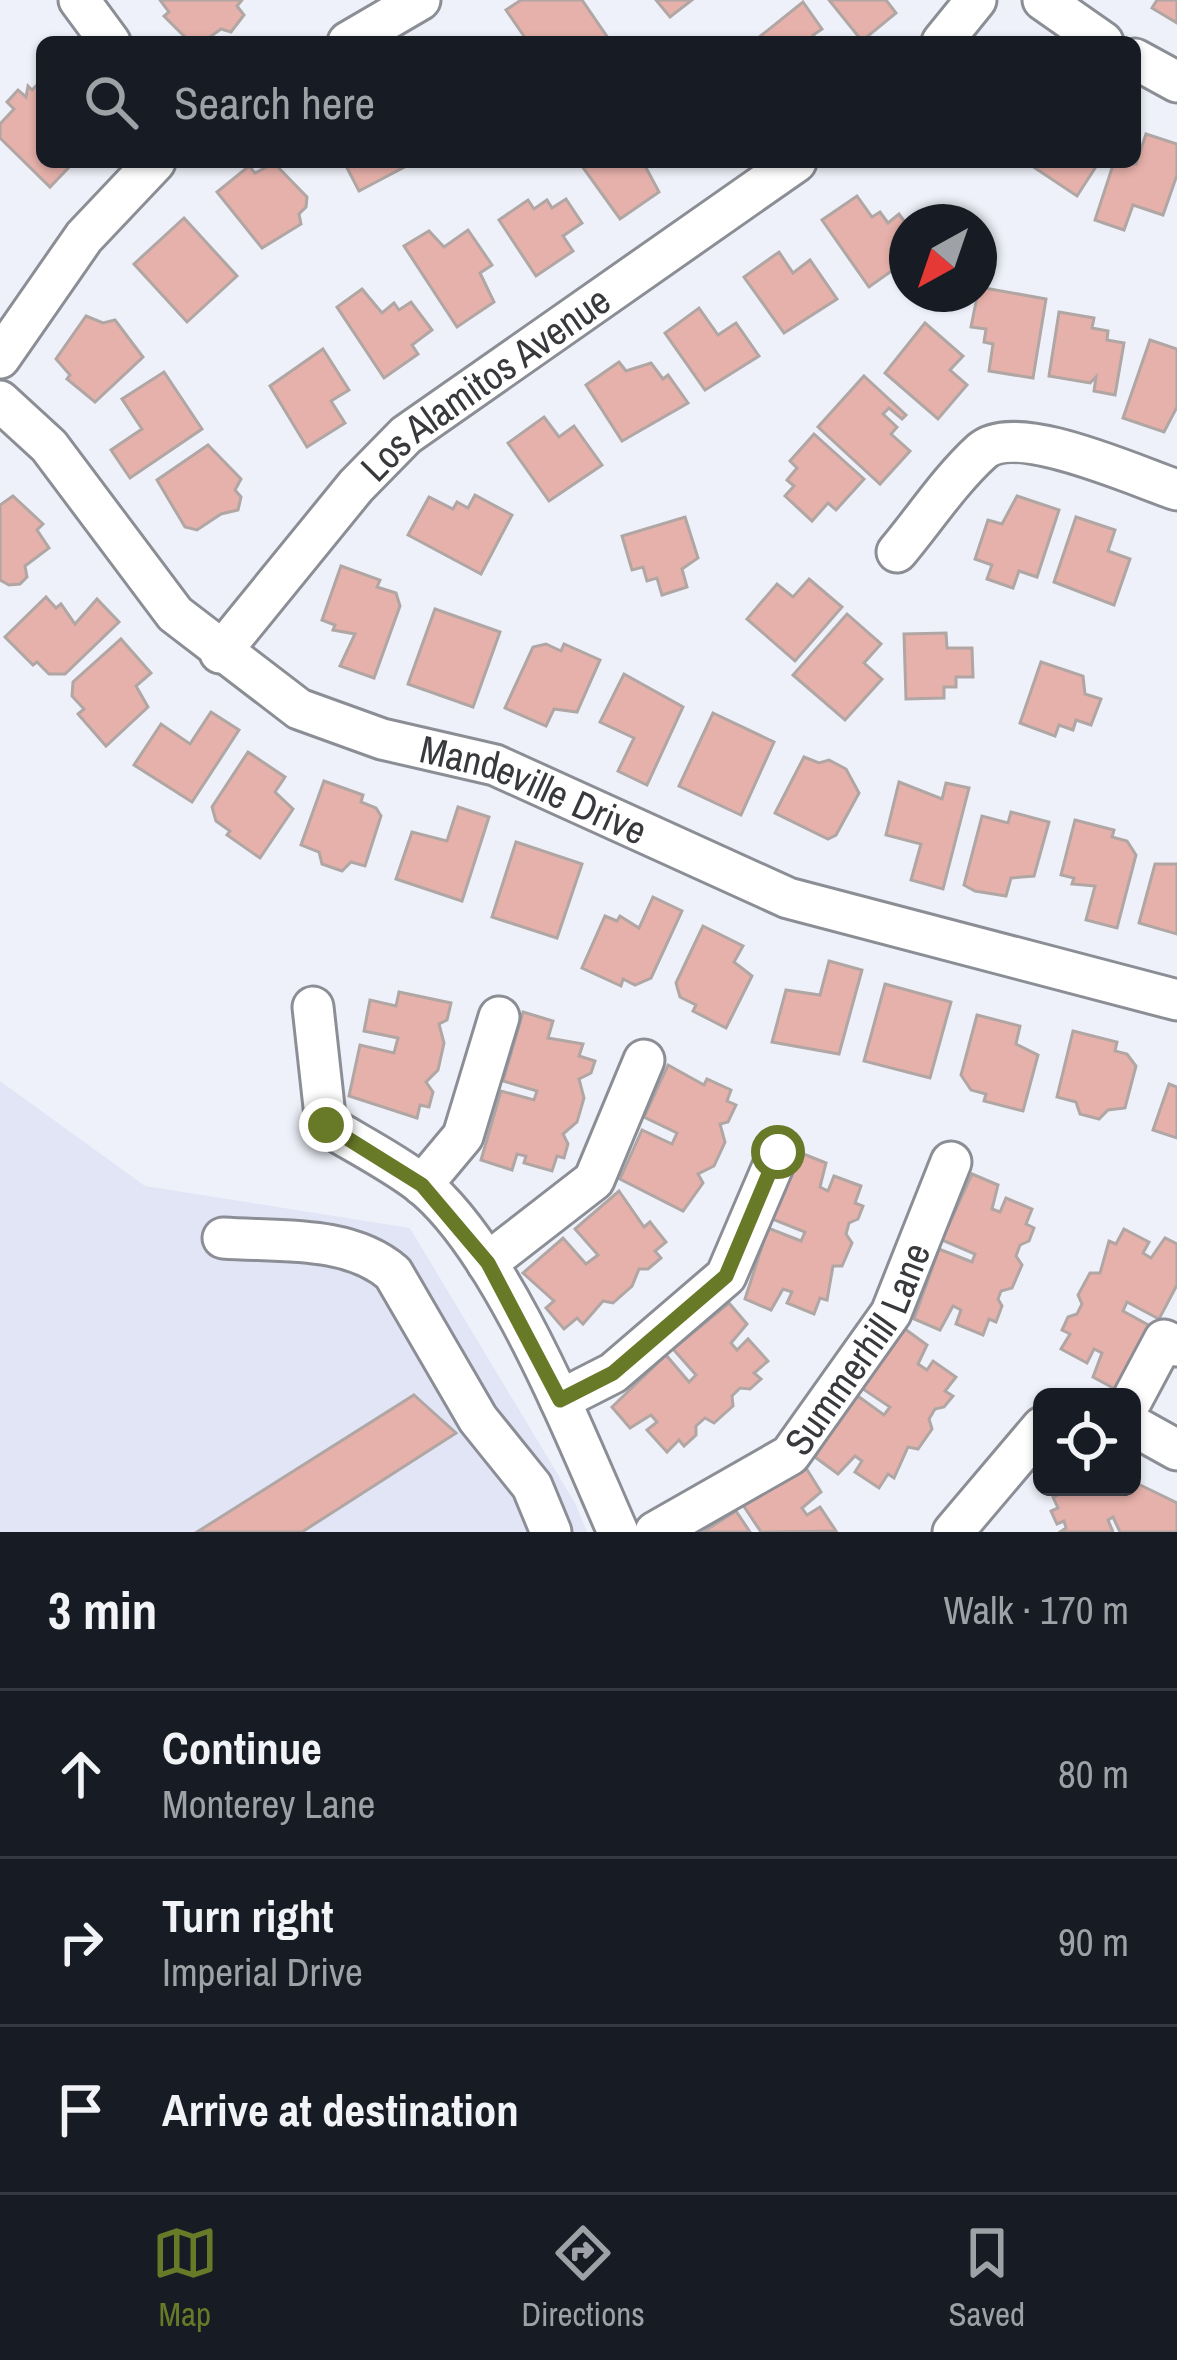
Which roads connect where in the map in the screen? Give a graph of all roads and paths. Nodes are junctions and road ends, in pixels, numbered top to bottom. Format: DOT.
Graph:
graph roads {
  1 [pos="79,0"];
  2 [pos="420,0"];
  3 [pos="976,0"];
  4 [pos="1043,0"];
  5 [pos="106,36"];
  6 [pos="358,36"];
  7 [pos="947,36"];
  8 [pos="1094,36"];
  9 [pos="1141,62"];
  10 [pos="1177,82"];
  11 [pos="148,168"];
  12 [pos="787,168"];
  13 [pos="0,358"];
  14 [pos="0,401"];
  15 [pos="1177,490"];
  16 [pos="897,552"];
  17 [pos="220,653"];
  18 [pos="1177,1000"];
  19 [pos="313,1007"];
  20 [pos="499,1017"];
  21 [pos="644,1060"];
  22 [pos="778,1152"];
  23 [pos="952,1162"];
  24 [pos="422,1185"];
  25 [pos="223,1238"];
  26 [pos="488,1263"];
  27 [pos="1172,1334"];
  28 [pos="1139,1388"];
  29 [pos="560,1400"];
  30 [pos="1141,1430"];
  31 [pos="1033,1440"];
  32 [pos="1177,1450"];
  33 [pos="971,1526"];
  34 [pos="551,1532"];
  35 [pos="618,1532"];
  36 [pos="655,1532"];
  1 -- 5 [label="street"];
  2 -- 6 [label="street"];
  3 -- 7 [label="street"];
  4 -- 8 [label="street"];
  9 -- 10 [label="street"];
  11 -- 13 [label="street"];
  12 -- 17 [label="street, Los Alamitos Avenue"];
  14 -- 17 [label="street, Mandeville Drive"];
  15 -- 16 [label="street"];
  17 -- 18 [label="street, Mandeville Drive"];
  19 -- 24 [label="street"];
  20 -- 24 [label="street"];
  21 -- 26 [label="street"];
  22 -- 29 [label="street"];
  23 -- 36 [label="street, Summerhill Lane"];
  24 -- 26 [label="street"];
  25 -- 34 [label="street"];
  26 -- 29 [label="street"];
  27 -- 28 [label="street"];
  29 -- 35 [label="street"];
  30 -- 32 [label="street"];
  31 -- 33 [label="street"];
}
